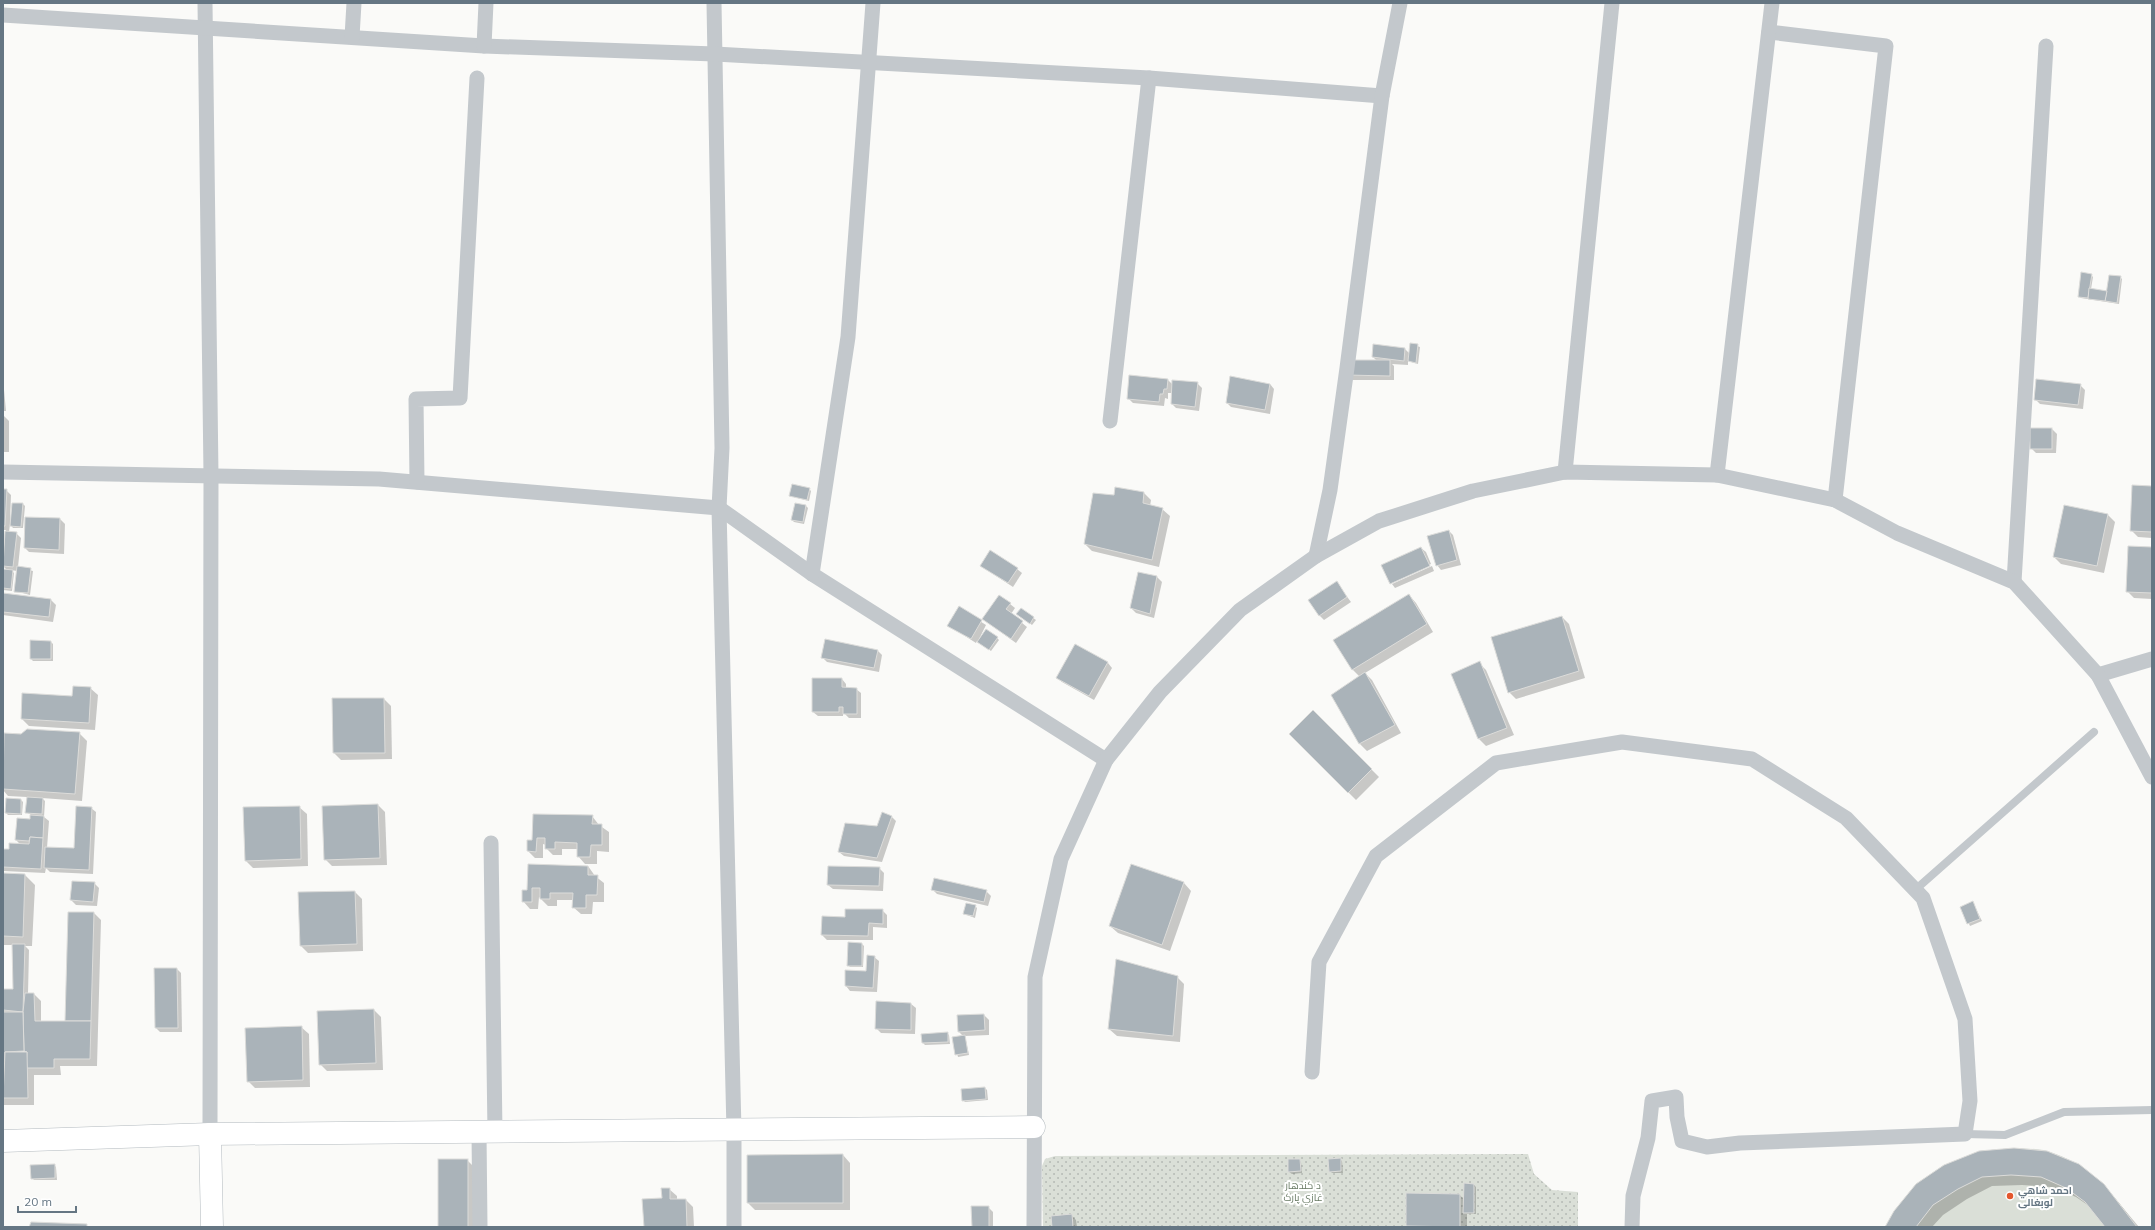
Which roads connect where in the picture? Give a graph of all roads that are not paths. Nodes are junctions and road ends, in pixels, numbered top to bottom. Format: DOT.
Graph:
graph roads {
  1 [pos="205,3"];
  2 [pos="354,3"];
  3 [pos="486,3"];
  4 [pos="714,3"];
  5 [pos="873,3"];
  6 [pos="1400,3"];
  7 [pos="1612,3"];
  8 [pos="1772,3"];
  9 [pos="3,15"];
  10 [pos="206,28"];
  11 [pos="1769,32"];
  12 [pos="352,38"];
  13 [pos="484,46"];
  14 [pos="2046,46"];
  15 [pos="715,54"];
  16 [pos="870,63"];
  17 [pos="477,78"];
  18 [pos="1149,78"];
  19 [pos="1382,96"];
  20 [pos="1110,421"];
  21 [pos="3,472"];
  22 [pos="1565,472"];
  23 [pos="211,475"];
  24 [pos="1717,475"];
  25 [pos="417,482"];
  26 [pos="1835,500"];
  27 [pos="719,508"];
  28 [pos="1316,556"];
  29 [pos="812,574"];
  30 [pos="2014,582"];
  31 [pos="2152,659"];
  32 [pos="2098,675"];
  33 [pos="2094,732"];
  34 [pos="1106,760"];
  35 [pos="2152,777"];
  36 [pos="491,843"];
  37 [pos="1915,890"];
  38 [pos="1312,1072"];
  39 [pos="2152,1110"];
  40 [pos="1034,1127"];
  41 [pos="734,1130"];
  42 [pos="487,1133"];
  43 [pos="210,1134"];
  44 [pos="1965,1134"];
  45 [pos="3,1141"];
  46 [pos="212,1227"];
  47 [pos="480,1227"];
  48 [pos="734,1227"];
  49 [pos="1034,1227"];
  50 [pos="1632,1227"];
  1 -- 10 [label="street"];
  2 -- 12 [label="street"];
  3 -- 13 [label="street"];
  4 -- 15 [label="street"];
  5 -- 16 [label="street"];
  6 -- 19 [label="street"];
  7 -- 22 [label="street"];
  8 -- 11 [label="street"];
  9 -- 10 [label="street"];
  10 -- 12 [label="street"];
  10 -- 23 [label="street"];
  11 -- 24 [label="street"];
  11 -- 26 [label="street"];
  12 -- 13 [label="street"];
  13 -- 15 [label="street"];
  14 -- 30 [label="street"];
  15 -- 16 [label="street"];
  15 -- 27 [label="street"];
  16 -- 18 [label="street"];
  16 -- 29 [label="street"];
  17 -- 25 [label="street"];
  18 -- 19 [label="street"];
  18 -- 20 [label="street"];
  19 -- 28 [label="street"];
  21 -- 23 [label="street"];
  22 -- 24 [label="street"];
  22 -- 28 [label="street"];
  23 -- 25 [label="street"];
  23 -- 43 [label="street"];
  24 -- 26 [label="street"];
  25 -- 27 [label="street"];
  26 -- 30 [label="street"];
  27 -- 29 [label="street"];
  27 -- 41 [label="street"];
  28 -- 34 [label="street"];
  29 -- 34 [label="street"];
  30 -- 32 [label="street"];
  31 -- 32 [label="street"];
  32 -- 35 [label="street"];
  33 -- 37 [label="lane"];
  34 -- 40 [label="street"];
  36 -- 42 [label="street"];
  37 -- 38 [label="street"];
  37 -- 44 [label="street"];
  39 -- 44 [label="lane"];
  40 -- 41 [label="street"];
  40 -- 49 [label="street"];
  41 -- 42 [label="street"];
  41 -- 48 [label="street"];
  42 -- 43 [label="street"];
  42 -- 47 [label="street"];
  43 -- 45 [label="street"];
  43 -- 46 [label="street"];
  44 -- 50 [label="street"];
}
